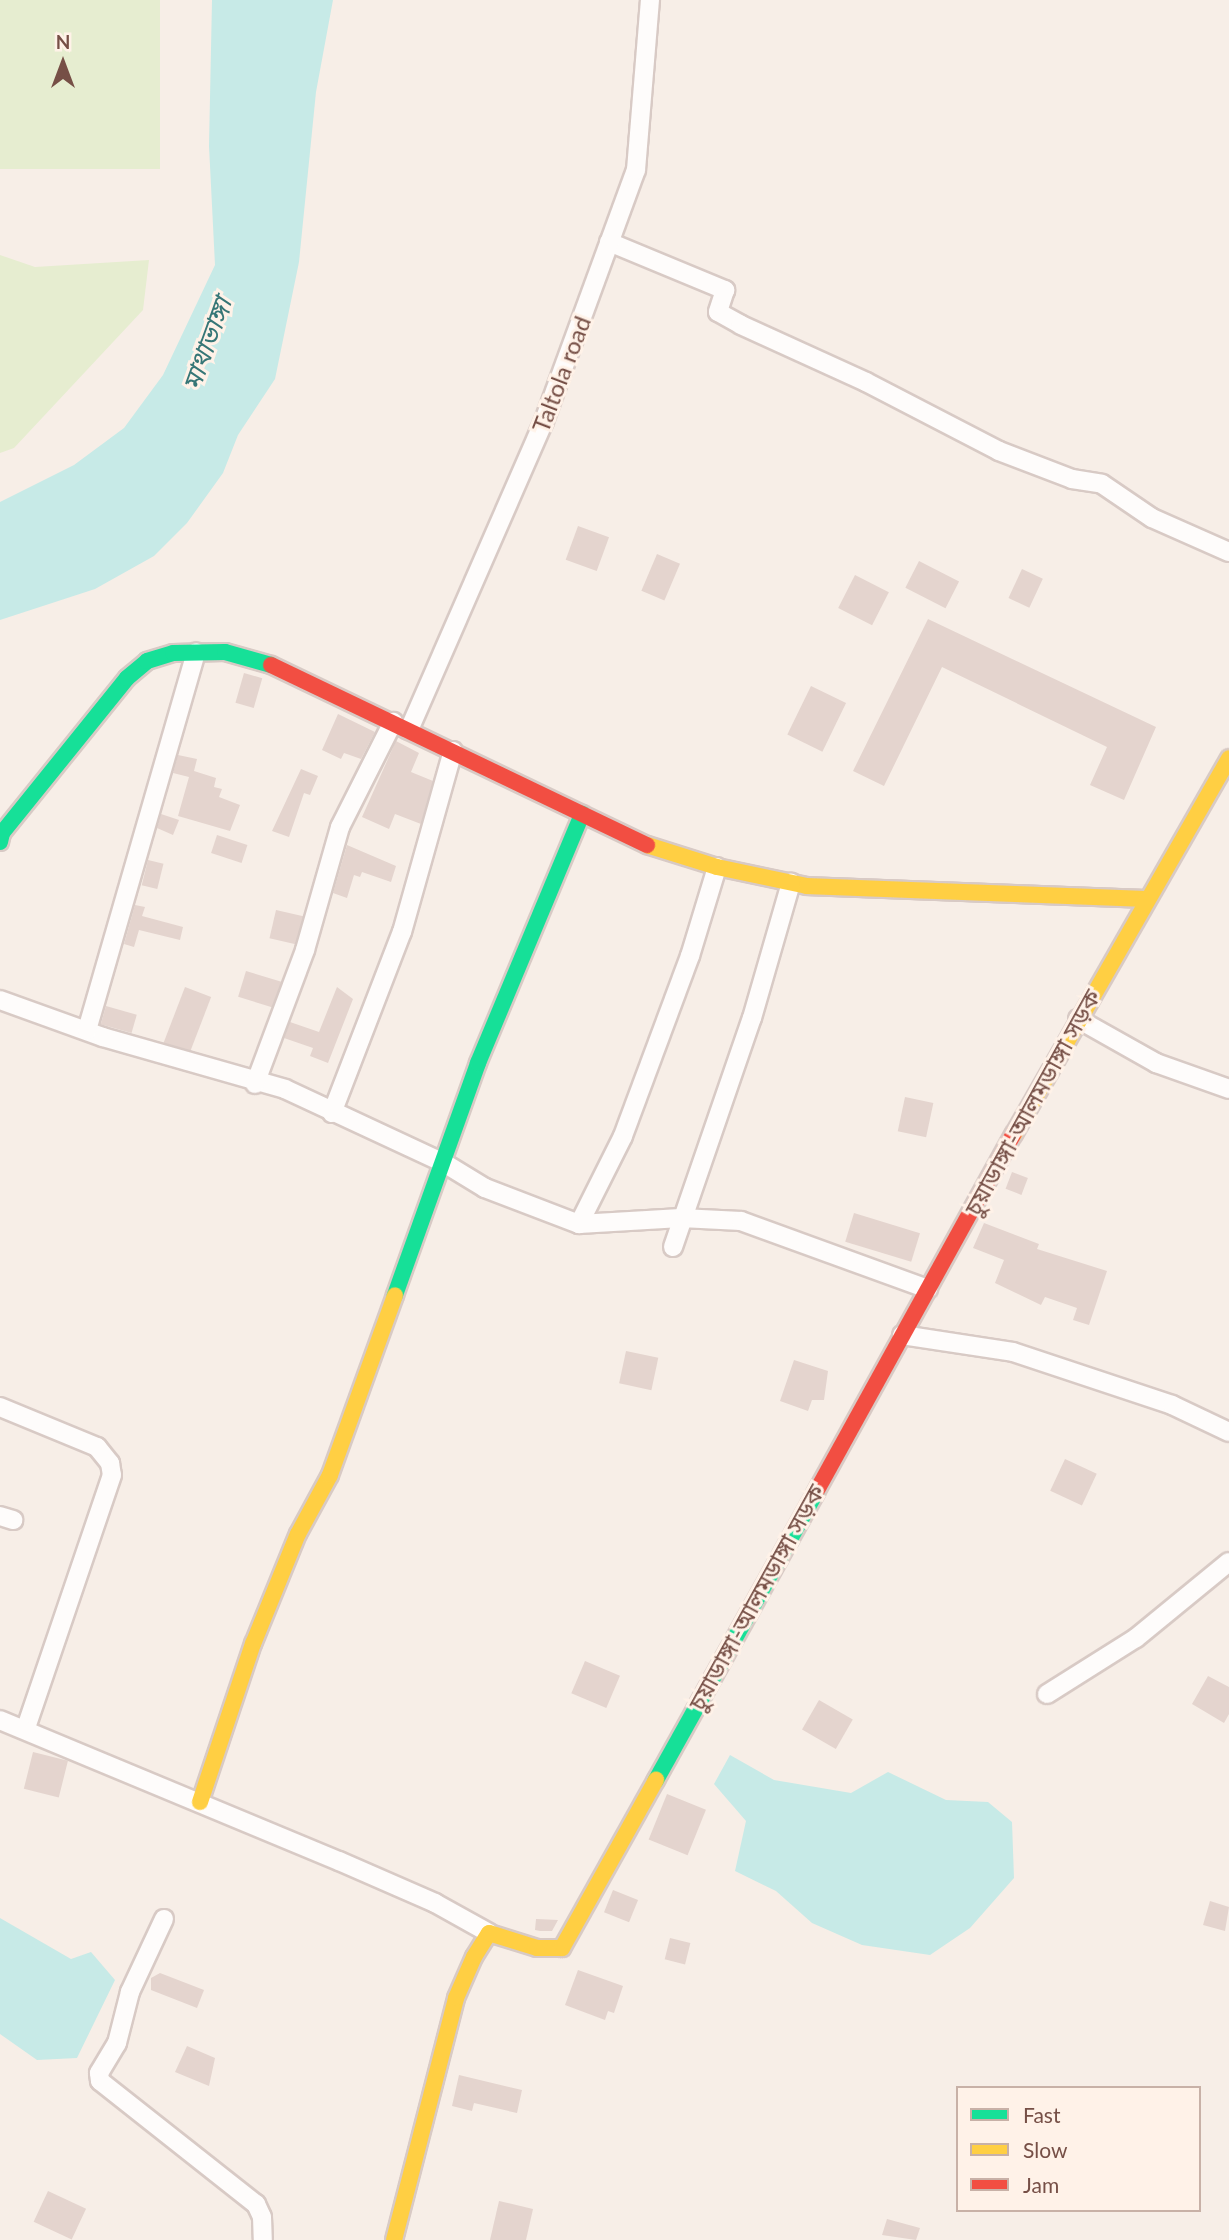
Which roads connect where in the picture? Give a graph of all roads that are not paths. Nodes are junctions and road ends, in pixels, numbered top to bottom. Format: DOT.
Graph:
graph roads {
  1 [pos="650,0"];
  2 [pos="610,242"];
  3 [pos="1229,552"];
  4 [pos="196,652"];
  5 [pos="401,726"];
  6 [pos="453,751"];
  7 [pos="1229,758"];
  8 [pos="582,814"];
  9 [pos="0,842"];
  10 [pos="716,867"];
  11 [pos="791,883"];
  12 [pos="1145,899"];
  13 [pos="0,1000"];
  14 [pos="1078,1019"];
  15 [pos="87,1030"];
  16 [pos="255,1084"];
  17 [pos="1229,1089"];
  18 [pos="332,1112"];
  19 [pos="444,1163"];
  20 [pos="681,1219"];
  21 [pos="579,1224"];
  22 [pos="673,1247"];
  23 [pos="928,1289"];
  24 [pos="902,1335"];
  25 [pos="0,1407"];
  26 [pos="1229,1432"];
  27 [pos="1229,1562"];
  28 [pos="1047,1694"];
  29 [pos="0,1720"];
  30 [pos="26,1727"];
  31 [pos="200,1802"];
  32 [pos="164,1919"];
  33 [pos="489,1933"];
  34 [pos="263,2240"];
  35 [pos="394,2240"];
  1 -- 2 [label="street, Taltola road"];
  2 -- 3 [label="street"];
  2 -- 5 [label="street, Taltola road"];
  4 -- 5 [label="street"];
  4 -- 9 [label="street"];
  4 -- 15 [label="street"];
  5 -- 6 [label="street"];
  5 -- 16 [label="street, Taltola road"];
  6 -- 8 [label="street"];
  6 -- 18 [label="street"];
  7 -- 12 [label="street, চুয়াডাঙ্গা-আলমডাঙ্গা সড়ক"];
  8 -- 10 [label="street"];
  8 -- 19 [label="street"];
  10 -- 11 [label="street"];
  10 -- 21 [label="street"];
  11 -- 12 [label="street"];
  11 -- 20 [label="street"];
  12 -- 14 [label="street, চুয়াডাঙ্গা-আলমডাঙ্গা সড়ক"];
  13 -- 15 [label="street"];
  14 -- 17 [label="street"];
  14 -- 23 [label="street, চুয়াডাঙ্গা-আলমডাঙ্গা সড়ক"];
  15 -- 16 [label="street"];
  16 -- 18 [label="street"];
  18 -- 19 [label="street"];
  19 -- 21 [label="street"];
  19 -- 31 [label="street"];
  20 -- 21 [label="street"];
  20 -- 22 [label="street"];
  20 -- 23 [label="street"];
  23 -- 24 [label="street, চুয়াডাঙ্গা-আলমডাঙ্গা সড়ক"];
  24 -- 26 [label="street"];
  24 -- 33 [label="street, চুয়াডাঙ্গা-আলমডাঙ্গা সড়ক"];
  25 -- 30 [label="street"];
  27 -- 28 [label="street"];
  29 -- 30 [label="street"];
  30 -- 31 [label="street"];
  31 -- 33 [label="street"];
  32 -- 34 [label="street"];
  33 -- 35 [label="street"];
}
